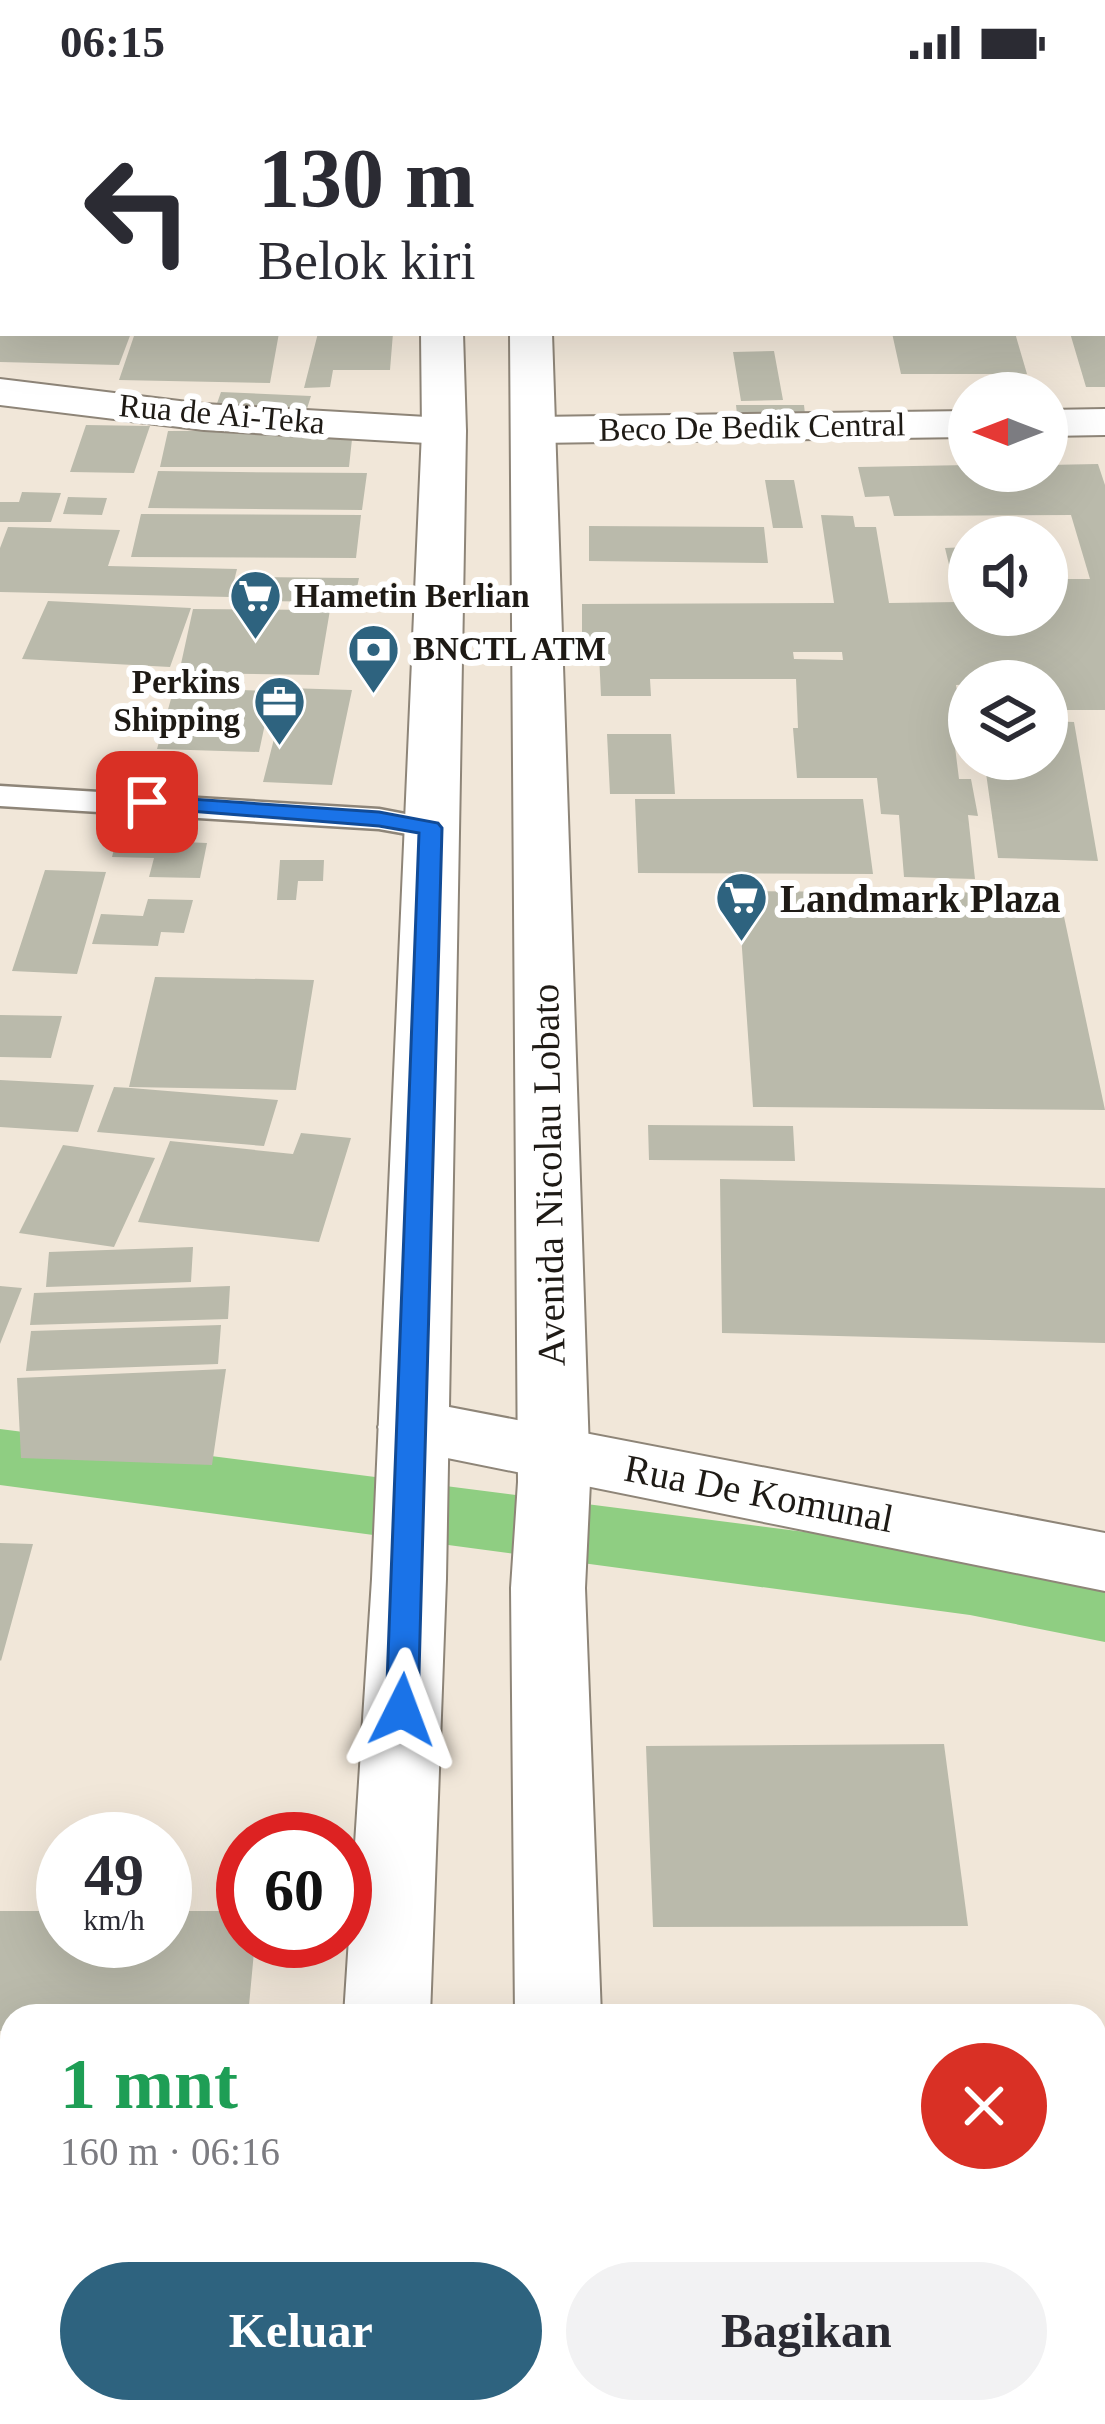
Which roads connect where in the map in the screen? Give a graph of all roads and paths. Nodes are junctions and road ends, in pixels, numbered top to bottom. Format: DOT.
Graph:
graph roads {
  1 [pos="442,336"];
  2 [pos="531,336"];
  3 [pos="0,392"];
  4 [pos="1105,422"];
  5 [pos="1068,423"];
  6 [pos="948,424"];
  7 [pos="536,430"];
  8 [pos="444,431"];
  9 [pos="0,796"];
  10 [pos="430,828"];
  11 [pos="413,1426"];
  12 [pos="553,1466"];
  13 [pos="1105,1562"];
  14 [pos="388,2004"];
  15 [pos="558,2004"];
  1 -- 8 [label="main road"];
  2 -- 7 [label="main road, Avenida Nicolau Lobato"];
  3 -- 8 [label="main road, Rua de Ai-Teka"];
  4 -- 5 [label="main road"];
  6 -- 7 [label="main road, Beco De Bedik Central"];
  7 -- 12 [label="main road, Avenida Nicolau Lobato"];
  8 -- 10 [label="main road"];
  9 -- 10 [label="lane"];
  10 -- 11 [label="main road"];
  11 -- 12 [label="main road, Rua De Komunal"];
  11 -- 14 [label="main road"];
  12 -- 13 [label="main road, Rua De Komunal"];
  12 -- 15 [label="main road, Avenida Nicolau Lobato"];
}
